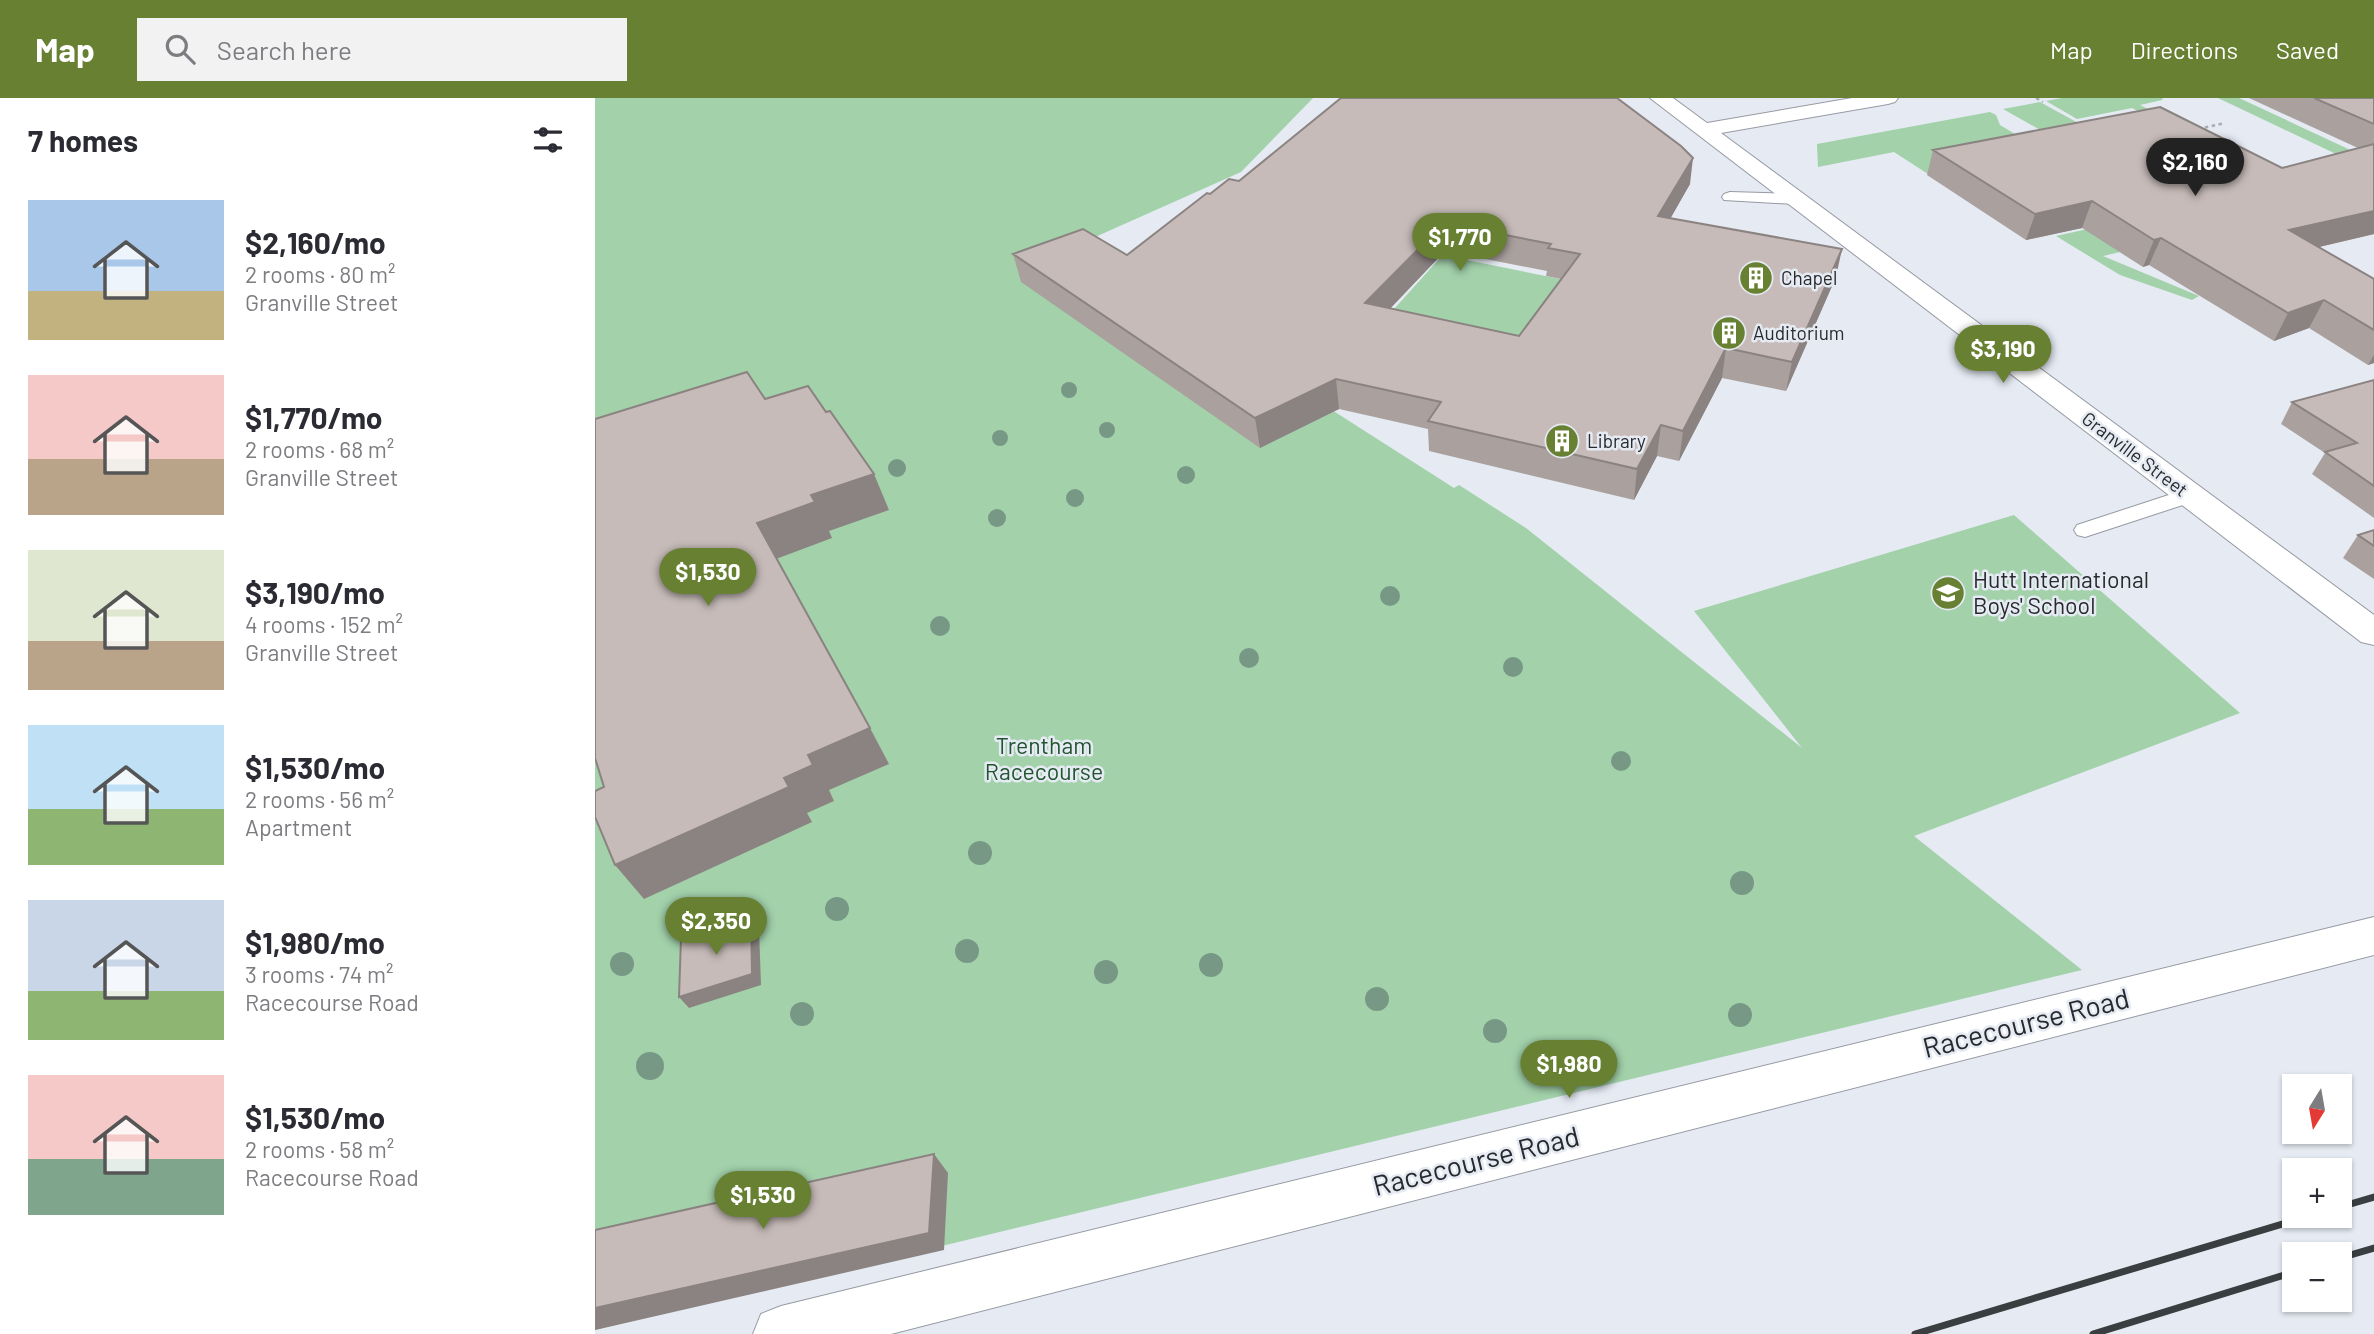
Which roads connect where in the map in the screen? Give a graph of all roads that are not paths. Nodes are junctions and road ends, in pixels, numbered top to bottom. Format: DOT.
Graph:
graph roads {
  1 [pos="1660,98"];
  2 [pos="1678,98"];
  3 [pos="1888,98"];
  4 [pos="1789,115"];
  5 [pos="1703,130"];
  6 [pos="1766,155"];
  7 [pos="1730,197"];
  8 [pos="1795,199"];
  9 [pos="2190,495"];
  10 [pos="2085,530"];
  11 [pos="2374,633"];
  12 [pos="2374,936"];
  13 [pos="781,1334"];
  1 -- 5 [label="street, Granville Street"];
  2 -- 4 [label="street"];
  3 -- 4 [label="street"];
  4 -- 5 [label="street"];
  4 -- 6 [label="street"];
  5 -- 6 [label="street, Granville Street"];
  6 -- 8 [label="street, Granville Street"];
  7 -- 8 [label="lane"];
  8 -- 9 [label="street, Granville Street"];
  9 -- 10 [label="lane"];
  9 -- 11 [label="street, Granville Street"];
  12 -- 13 [label="street, Racecourse Road"];
}
